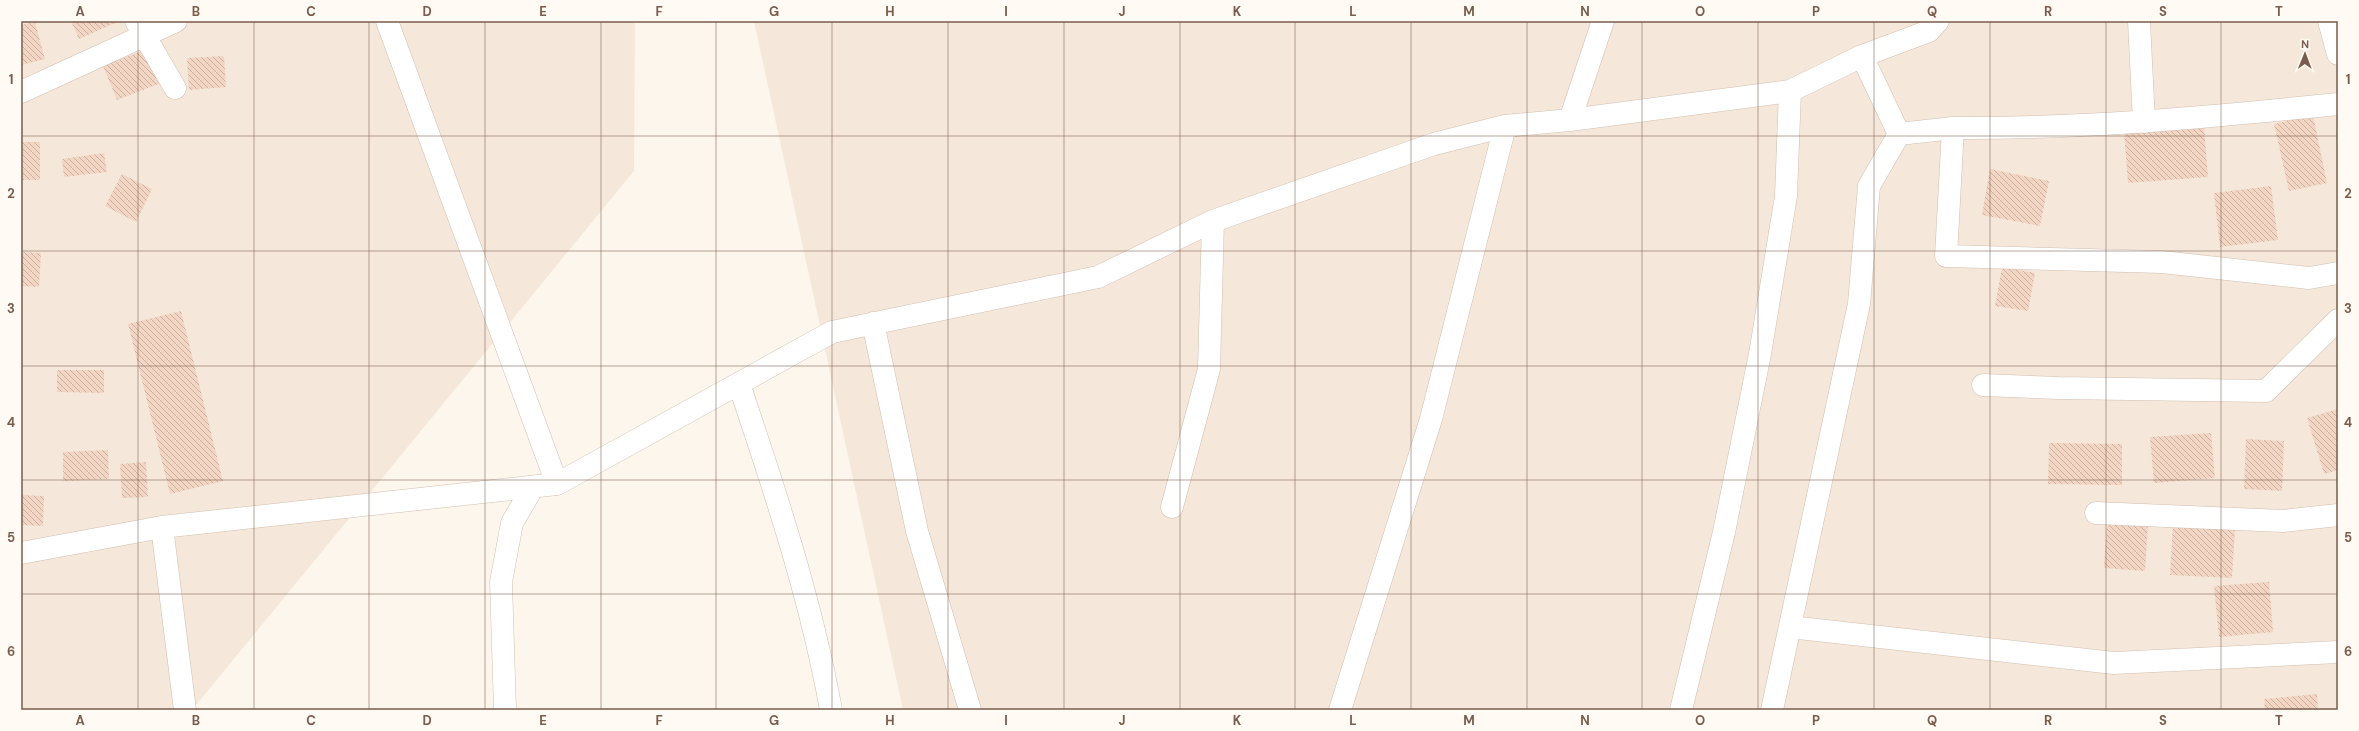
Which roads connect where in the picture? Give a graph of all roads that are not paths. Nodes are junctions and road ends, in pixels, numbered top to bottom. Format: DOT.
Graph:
graph roads {
  1 [pos="176,21"];
  2 [pos="387,21"];
  3 [pos="1603,21"];
  4 [pos="1938,21"];
  5 [pos="2139,21"];
  6 [pos="2329,21"];
  7 [pos="141,29"];
  8 [pos="2338,54"];
  9 [pos="1862,56"];
  10 [pos="175,88"];
  11 [pos="1790,91"];
  12 [pos="21,92"];
  13 [pos="2338,104"];
  14 [pos="1570,120"];
  15 [pos="2144,122"];
  16 [pos="1505,126"];
  17 [pos="1953,128"];
  18 [pos="1899,134"];
  19 [pos="1213,221"];
  20 [pos="2338,273"];
  21 [pos="2338,320"];
  22 [pos="873,323"];
  23 [pos="739,384"];
  24 [pos="1983,385"];
  25 [pos="557,484"];
  26 [pos="533,487"];
  27 [pos="1172,507"];
  28 [pos="2096,513"];
  29 [pos="2338,515"];
  30 [pos="162,526"];
  31 [pos="21,553"];
  32 [pos="1790,628"];
  33 [pos="2338,652"];
  34 [pos="185,710"];
  35 [pos="505,710"];
  36 [pos="831,710"];
  37 [pos="970,710"];
  38 [pos="1340,710"];
  39 [pos="1681,710"];
  40 [pos="1772,710"];
  1 -- 7 [label="street"];
  2 -- 25 [label="street"];
  3 -- 14 [label="street"];
  4 -- 9 [label="street"];
  5 -- 15 [label="street"];
  6 -- 8 [label="street"];
  7 -- 10 [label="street"];
  7 -- 12 [label="street"];
  9 -- 11 [label="street"];
  9 -- 18 [label="street"];
  11 -- 14 [label="street"];
  11 -- 39 [label="street"];
  13 -- 15 [label="street"];
  14 -- 16 [label="street"];
  15 -- 17 [label="street"];
  16 -- 19 [label="street"];
  16 -- 38 [label="street"];
  17 -- 18 [label="street"];
  17 -- 20 [label="street"];
  18 -- 32 [label="street"];
  19 -- 22 [label="street"];
  19 -- 27 [label="street"];
  21 -- 24 [label="street"];
  22 -- 23 [label="street"];
  22 -- 37 [label="street"];
  23 -- 25 [label="street"];
  23 -- 36 [label="street"];
  25 -- 26 [label="street"];
  26 -- 30 [label="street"];
  26 -- 35 [label="street"];
  28 -- 29 [label="street"];
  30 -- 31 [label="street"];
  30 -- 34 [label="street"];
  32 -- 33 [label="street"];
  32 -- 40 [label="street"];
}
